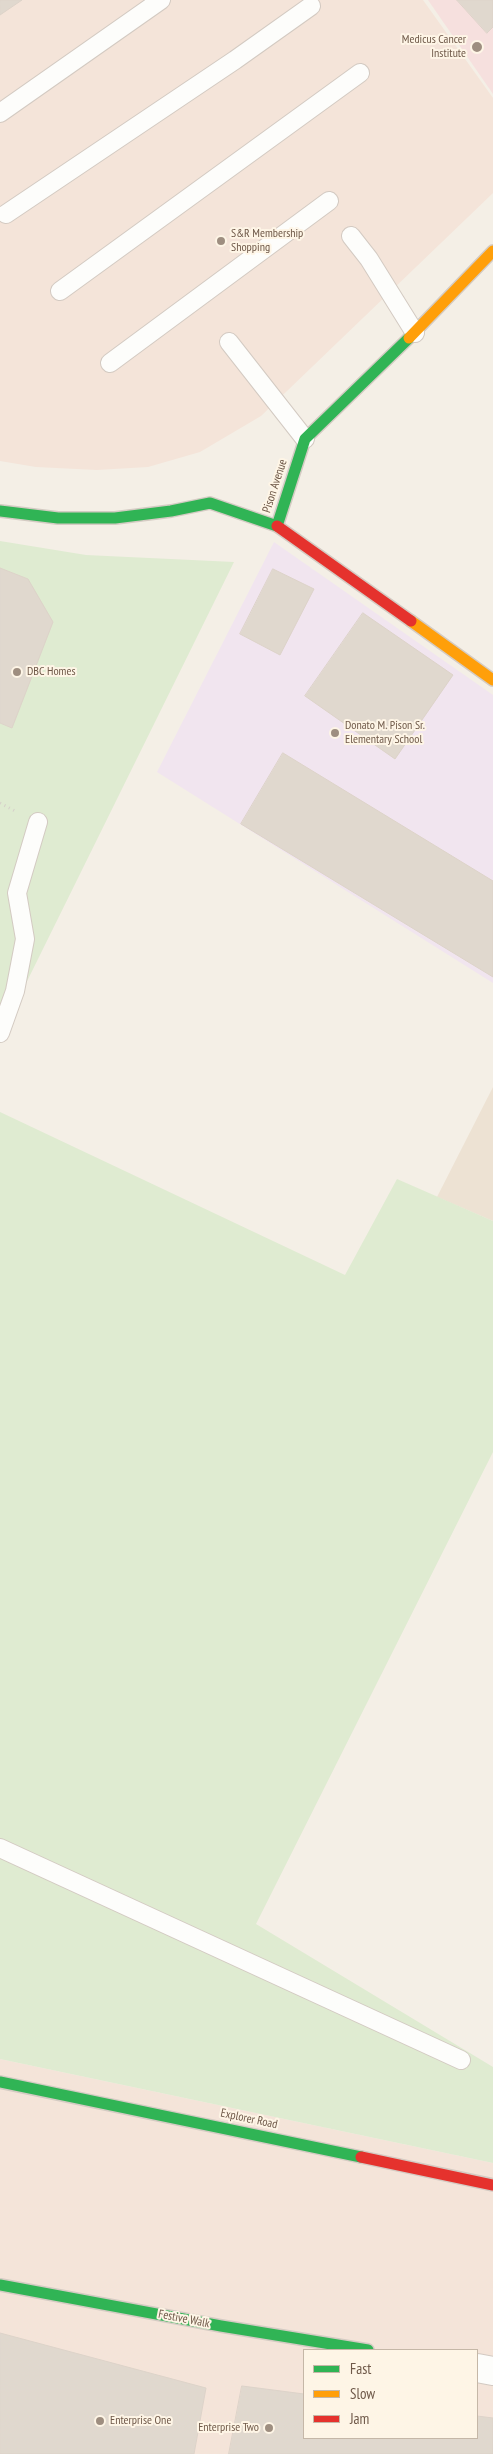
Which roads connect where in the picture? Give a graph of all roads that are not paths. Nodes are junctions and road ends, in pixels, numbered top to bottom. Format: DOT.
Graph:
graph roads {
  1 [pos="161,0"];
  2 [pos="311,6"];
  3 [pos="360,73"];
  4 [pos="0,113"];
  5 [pos="329,201"];
  6 [pos="6,214"];
  7 [pos="351,236"];
  8 [pos="493,251"];
  9 [pos="60,291"];
  10 [pos="415,333"];
  11 [pos="229,342"];
  12 [pos="110,363"];
  13 [pos="305,440"];
  14 [pos="0,511"];
  15 [pos="277,526"];
  16 [pos="493,680"];
  17 [pos="38,822"];
  18 [pos="0,1033"];
  19 [pos="0,1848"];
  20 [pos="461,2060"];
  21 [pos="0,2082"];
  22 [pos="493,2185"];
  23 [pos="0,2285"];
  24 [pos="362,2349"];
  25 [pos="478,2368"];
  26 [pos="493,2371"];
  1 -- 4 [label="lane"];
  2 -- 6 [label="lane"];
  3 -- 9 [label="lane"];
  5 -- 12 [label="lane"];
  7 -- 10 [label="lane"];
  8 -- 10 [label="street, Pison Avenue"];
  10 -- 13 [label="street, Pison Avenue"];
  11 -- 13 [label="lane"];
  13 -- 15 [label="street, Pison Avenue"];
  14 -- 15 [label="street, Pison Avenue"];
  15 -- 16 [label="street"];
  17 -- 18 [label="lane"];
  19 -- 20 [label="lane"];
  21 -- 22 [label="street, Explorer Road"];
  23 -- 24 [label="street, Festive Walk"];
  25 -- 26 [label="street"];
}
